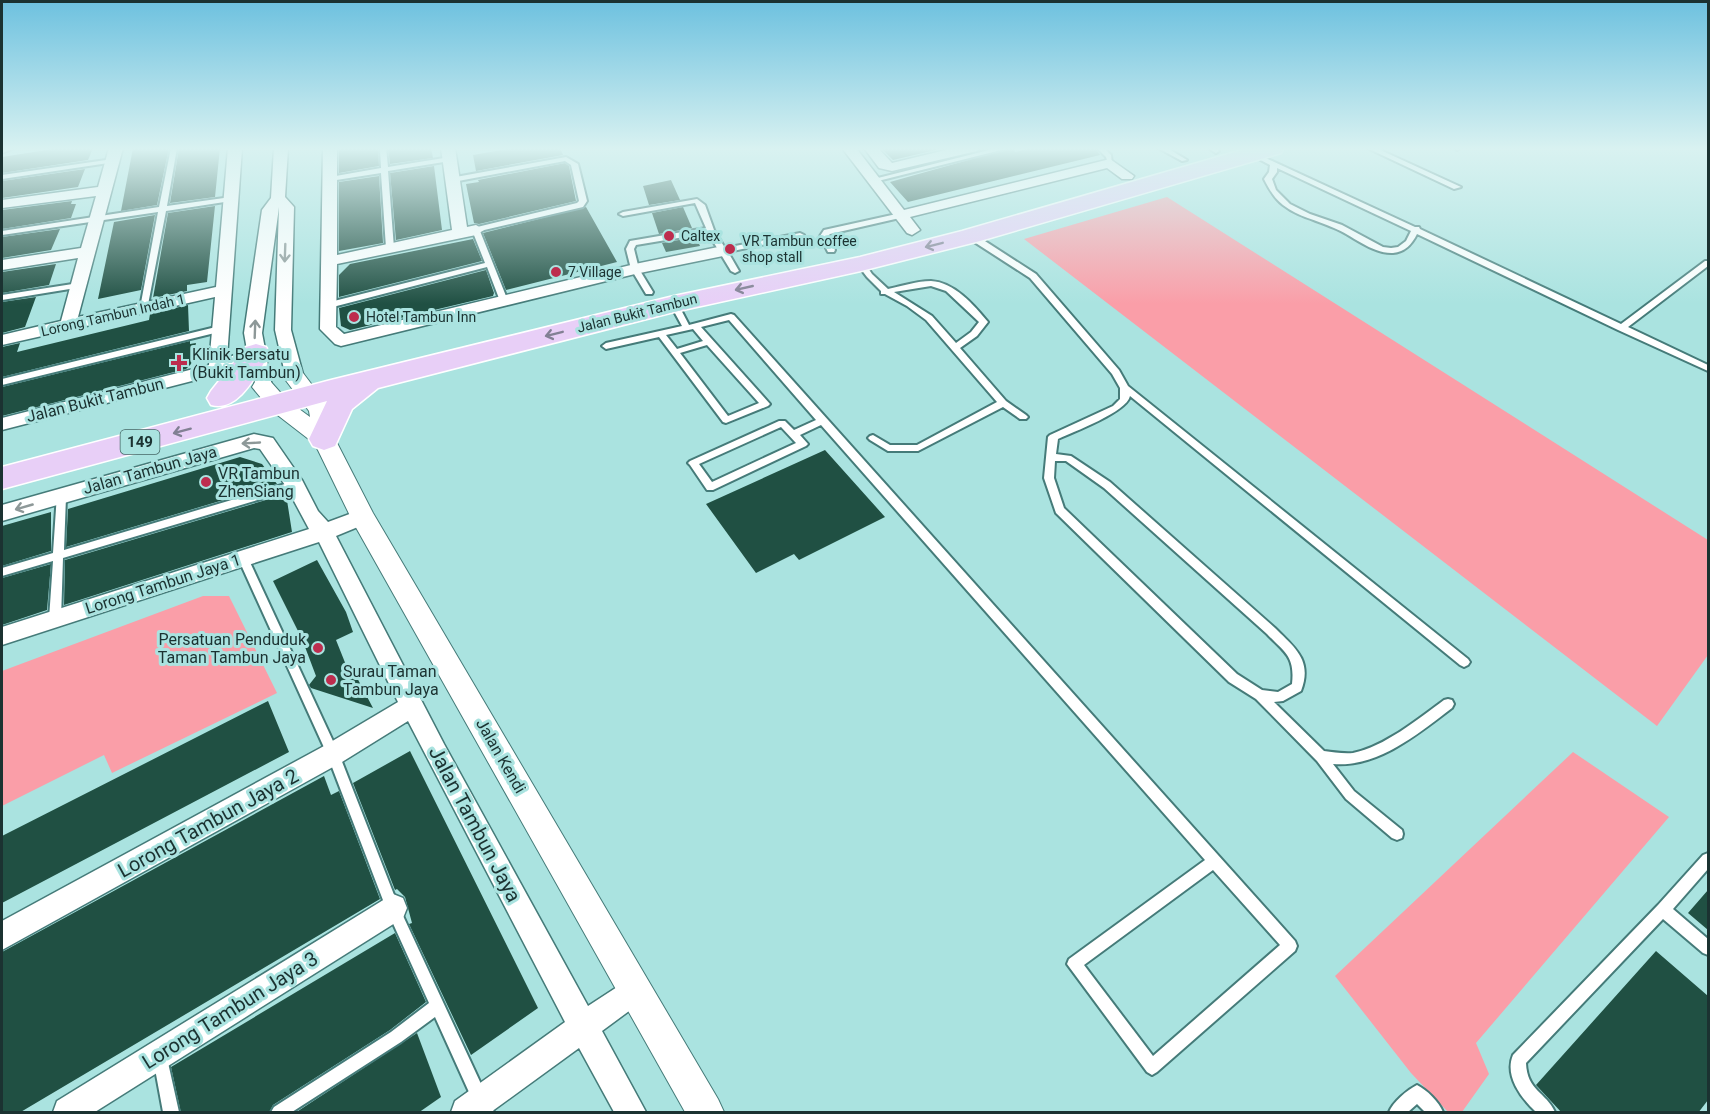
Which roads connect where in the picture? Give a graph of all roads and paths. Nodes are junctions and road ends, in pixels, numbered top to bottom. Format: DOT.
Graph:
graph roads {
  1 [pos="231,199"];
  2 [pos="32,200"];
  3 [pos="102,200"];
  4 [pos="164,200"];
  5 [pos="225,200"];
  6 [pos="276,200"];
  7 [pos="280,200"];
  8 [pos="330,200"];
  9 [pos="386,200"];
  10 [pos="459,200"];
  11 [pos="583,200"];
  12 [pos="889,200"];
  13 [pos="996,200"];
  14 [pos="1104,200"];
  15 [pos="1280,200"];
  16 [pos="1357,200"];
  17 [pos="2,204"];
  18 [pos="162,210"];
  19 [pos="623,214"];
  20 [pos="96,220"];
  21 [pos="906,223"];
  22 [pos="1416,229"];
  23 [pos="710,230"];
  24 [pos="468,231"];
  25 [pos="2,233"];
  26 [pos="801,235"];
  27 [pos="971,236"];
  28 [pos="390,248"];
  29 [pos="88,252"];
  30 [pos="329,261"];
  31 [pos="729,261"];
  32 [pos="1708,263"];
  33 [pos="490,264"];
  34 [pos="861,264"];
  35 [pos="2,265"];
  36 [pos="635,269"];
  37 [pos="79,285"];
  38 [pos="224,290"];
  39 [pos="649,292"];
  40 [pos="884,292"];
  41 [pos="2,298"];
  42 [pos="504,301"];
  43 [pos="674,304"];
  44 [pos="328,305"];
  45 [pos="144,308"];
  46 [pos="68,325"];
  47 [pos="691,327"];
  48 [pos="1621,328"];
  49 [pos="220,329"];
  50 [pos="661,334"];
  51 [pos="2,340"];
  52 [pos="708,342"];
  53 [pos="606,346"];
  54 [pos="956,347"];
  55 [pos="256,352"];
  56 [pos="675,352"];
  57 [pos="1708,368"];
  58 [pos="371,380"];
  59 [pos="2,382"];
  60 [pos="219,383"];
  61 [pos="301,388"];
  62 [pos="1125,388"];
  63 [pos="271,396"];
  64 [pos="1003,404"];
  65 [pos="1023,417"];
  66 [pos="822,421"];
  67 [pos="2,424"];
  68 [pos="793,434"];
  69 [pos="873,438"];
  70 [pos="324,439"];
  71 [pos="1051,457"];
  72 [pos="2,459"];
  73 [pos="2,478"];
  74 [pos="295,485"];
  75 [pos="61,496"];
  76 [pos="2,513"];
  77 [pos="363,517"];
  78 [pos="324,532"];
  79 [pos="58,555"];
  80 [pos="243,558"];
  81 [pos="2,572"];
  82 [pos="55,619"];
  83 [pos="2,636"];
  84 [pos="1464,662"];
  85 [pos="1260,695"];
  86 [pos="1448,704"];
  87 [pos="412,706"];
  88 [pos="333,754"];
  89 [pos="1321,756"];
  90 [pos="1397,834"];
  91 [pos="1708,860"];
  92 [pos="1214,861"];
  93 [pos="393,908"];
  94 [pos="1664,910"];
  95 [pos="2,936"];
  96 [pos="1708,948"];
  97 [pos="634,990"];
  98 [pos="436,1007"];
  99 [pos="583,1028"];
  100 [pos="160,1055"];
  101 [pos="478,1109"];
  102 [pos="68,1113"];
  103 [pos="171,1113"];
  104 [pos="279,1113"];
  105 [pos="631,1113"];
  106 [pos="705,1113"];
  107 [pos="1397,1113"];
  108 [pos="1435,1113"];
  109 [pos="1547,1113"];
  1 -- 38 [label="street"];
  2 -- 17 [label="street"];
  3 -- 20 [label="street"];
  4 -- 18 [label="lane"];
  5 -- 18 [label="lane"];
  55 -- 6 [label="street, one-way"];
  7 -- 61 [label="street, one-way"];
  8 -- 30 [label="street"];
  9 -- 28 [label="lane"];
  10 -- 24 [label="street"];
  11 -- 24 [label="lane"];
  12 -- 21 [label="street"];
  13 -- 21 [label="main road, Jalan Bukit Tambun / 149"];
  14 -- 27 [label="main road, Jalan Bukit Tambun / 149"];
  15 -- 22 [label="lane"];
  16 -- 22 [label="lane"];
  18 -- 20 [label="lane"];
  18 -- 45 [label="lane"];
  19 -- 23 [label="lane"];
  20 -- 25 [label="lane"];
  20 -- 29 [label="street"];
  21 -- 31 [label="main road, Jalan Bukit Tambun / 149"];
  22 -- 48 [label="lane"];
  23 -- 31 [label="lane"];
  23 -- 36 [label="lane"];
  24 -- 28 [label="street"];
  24 -- 33 [label="lane"];
  26 -- 31 [label="lane, Jalan Bukit Tambun"];
  27 -- 34 [label="main road, Jalan Bukit Tambun / 149, one-way"];
  27 -- 62 [label="lane"];
  28 -- 30 [label="street"];
  29 -- 35 [label="street"];
  29 -- 37 [label="street"];
  30 -- 44 [label="street"];
  31 -- 36 [label="street, Jalan Bukit Tambun"];
  31 -- 39 [label="main road, Jalan Bukit Tambun / 149"];
  32 -- 48 [label="lane"];
  33 -- 42 [label="lane"];
  33 -- 44 [label="lane"];
  34 -- 40 [label="lane"];
  34 -- 43 [label="main road, Jalan Bukit Tambun / 149, one-way"];
  36 -- 39 [label="lane"];
  36 -- 42 [label="street, Jalan Bukit Tambun"];
  37 -- 41 [label="lane"];
  37 -- 46 [label="street"];
  38 -- 45 [label="street, Lorong Tambun Indah 1"];
  38 -- 49 [label="street"];
  39 -- 61 [label="main road, Jalan Bukit Tambun / 149"];
  40 -- 54 [label="lane"];
  40 -- 54 [label="lane"];
  42 -- 44 [label="street, Jalan Bukit Tambun"];
  43 -- 47 [label="lane"];
  43 -- 58 [label="main road, Jalan Bukit Tambun / 149, one-way"];
  45 -- 46 [label="street, Lorong Tambun Indah 1"];
  46 -- 51 [label="street, Lorong Tambun Indah 1"];
  47 -- 50 [label="lane"];
  47 -- 52 [label="lane"];
  47 -- 66 [label="lane"];
  48 -- 57 [label="lane"];
  49 -- 59 [label="lane"];
  49 -- 60 [label="street"];
  50 -- 53 [label="lane"];
  50 -- 56 [label="lane"];
  52 -- 56 [label="lane"];
  52 -- 56 [label="lane"];
  54 -- 64 [label="lane"];
  55 -- 60 [label="main road"];
  55 -- 63 [label="street"];
  58 -- 61 [label="main road, Jalan Bukit Tambun / 149"];
  58 -- 70 [label="main road"];
  60 -- 63 [label="main road, Jalan Bukit Tambun / 149"];
  60 -- 67 [label="street, Jalan Bukit Tambun"];
  60 -- 72 [label="main road, Jalan Bukit Tambun / 149"];
  61 -- 63 [label="main road, Jalan Bukit Tambun / 149"];
  61 -- 70 [label="street, Jalan Kendi"];
  62 -- 71 [label="lane"];
  62 -- 84 [label="lane"];
  63 -- 70 [label="street"];
  63 -- 73 [label="main road, Jalan Bukit Tambun / 149, one-way"];
  64 -- 65 [label="lane"];
  64 -- 69 [label="lane"];
  66 -- 68 [label="lane"];
  66 -- 92 [label="lane"];
  68 -- 68 [label="lane"];
  70 -- 77 [label="street, Jalan Kendi"];
  71 -- 85 [label="lane"];
  71 -- 85 [label="lane"];
  74 -- 75 [label="street, Jalan Tambun Jaya, one-way"];
  74 -- 78 [label="street, Jalan Tambun Jaya"];
  74 -- 79 [label="lane"];
  75 -- 76 [label="street, Jalan Tambun Jaya, one-way"];
  75 -- 79 [label="lane"];
  77 -- 78 [label="street"];
  77 -- 97 [label="street, Jalan Kendi"];
  78 -- 80 [label="street, Lorong Tambun Jaya 1"];
  78 -- 87 [label="street, Jalan Tambun Jaya"];
  79 -- 81 [label="lane"];
  79 -- 82 [label="lane"];
  80 -- 82 [label="street, Lorong Tambun Jaya 1"];
  80 -- 88 [label="lane"];
  82 -- 83 [label="street, Lorong Tambun Jaya 1"];
  85 -- 89 [label="lane"];
  86 -- 89 [label="lane"];
  87 -- 88 [label="street, Lorong Tambun Jaya 2"];
  87 -- 99 [label="street, Jalan Tambun Jaya"];
  88 -- 93 [label="lane"];
  88 -- 95 [label="street, Lorong Tambun Jaya 2"];
  89 -- 90 [label="lane"];
  91 -- 94 [label="lane"];
  92 -- 92 [label="lane"];
  93 -- 98 [label="lane"];
  93 -- 100 [label="street, Lorong Tambun Jaya 3"];
  94 -- 96 [label="lane"];
  94 -- 109 [label="lane"];
  97 -- 99 [label="street"];
  97 -- 106 [label="street, Jalan Kendi"];
  98 -- 101 [label="lane"];
  98 -- 104 [label="lane"];
  99 -- 101 [label="street"];
  99 -- 105 [label="street, Jalan Tambun Jaya"];
  100 -- 102 [label="street, Lorong Tambun Jaya 3"];
  100 -- 103 [label="lane"];
  107 -- 108 [label="lane"];
}
